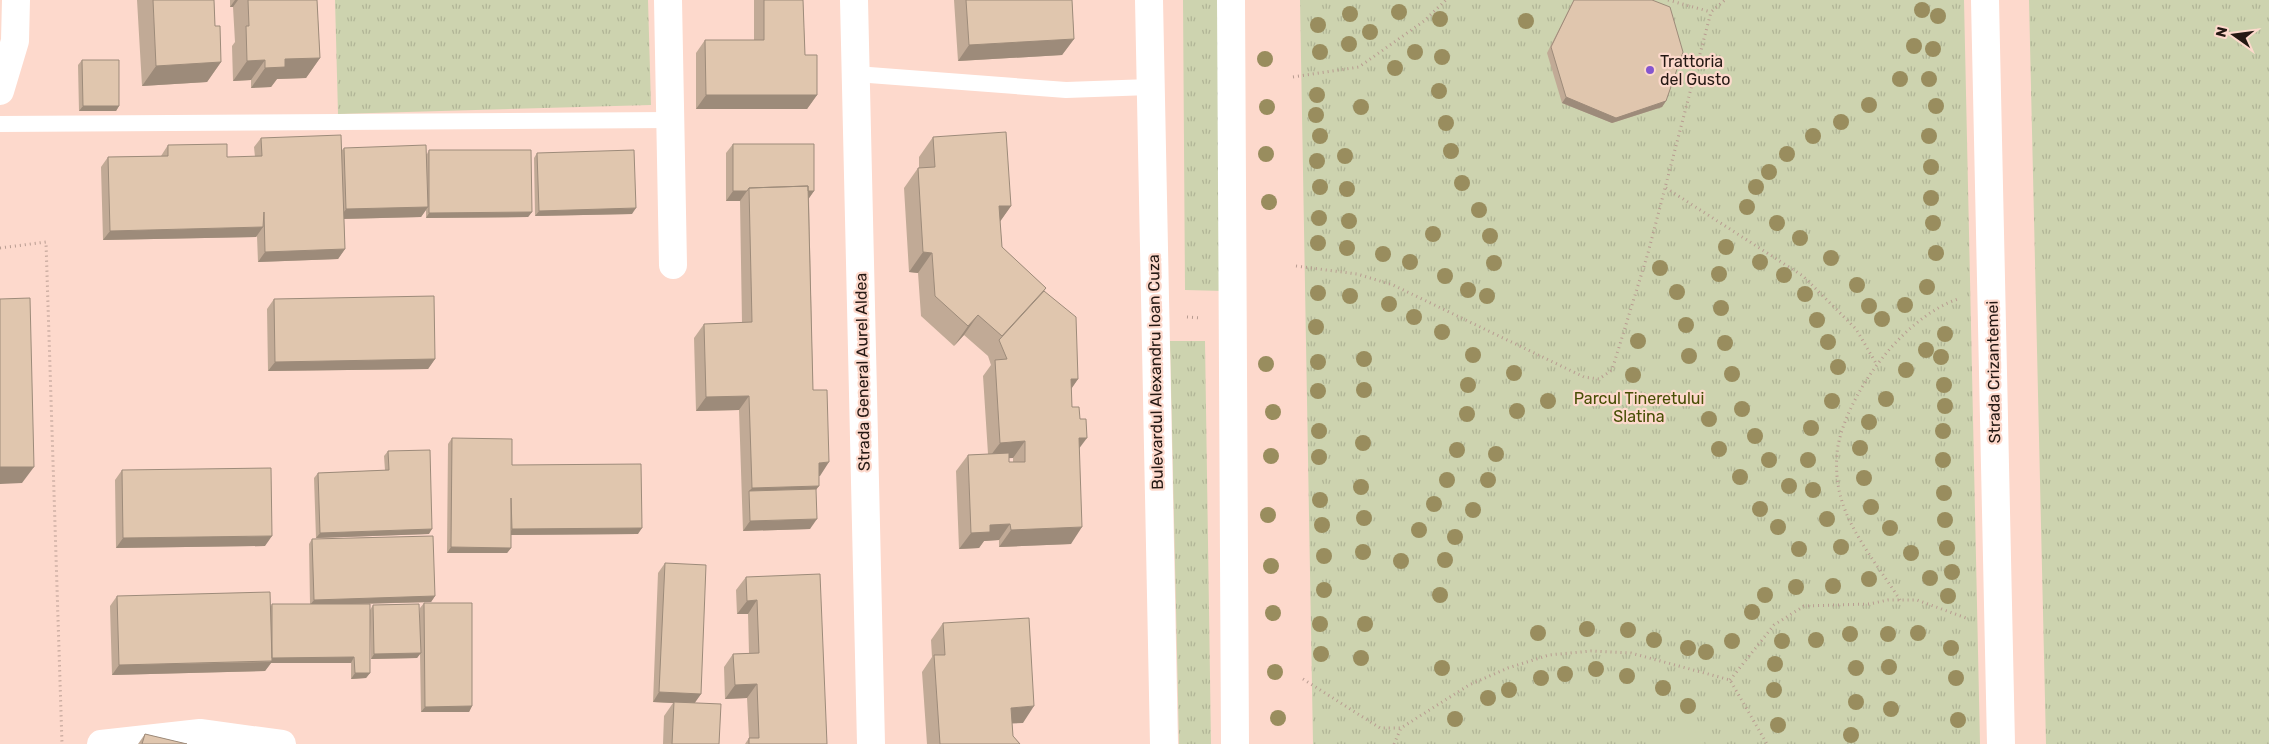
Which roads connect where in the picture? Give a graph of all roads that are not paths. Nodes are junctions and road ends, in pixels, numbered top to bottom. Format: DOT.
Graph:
graph roads {
  1 [pos="16,0"];
  2 [pos="668,0"];
  3 [pos="854,0"];
  4 [pos="1149,0"];
  5 [pos="1231,0"];
  6 [pos="1985,0"];
  7 [pos="856,74"];
  8 [pos="1150,87"];
  9 [pos="0,91"];
  10 [pos="672,120"];
  11 [pos="0,124"];
  12 [pos="673,265"];
  13 [pos="101,744"];
  14 [pos="282,744"];
  15 [pos="870,744"];
  16 [pos="1164,744"];
  17 [pos="1235,744"];
  18 [pos="2000,744"];
  1 -- 9 [label="street"];
  2 -- 10 [label="street"];
  3 -- 7 [label="street, Strada General Aurel Aldea"];
  4 -- 8 [label="street, Bulevardul Alexandru Ioan Cuza"];
  5 -- 17 [label="street"];
  6 -- 18 [label="street, Strada Crizantemei"];
  7 -- 8 [label="lane"];
  7 -- 15 [label="street, Strada General Aurel Aldea"];
  8 -- 16 [label="street, Bulevardul Alexandru Ioan Cuza"];
  10 -- 11 [label="lane"];
  10 -- 12 [label="street"];
  13 -- 14 [label="street"];
}
